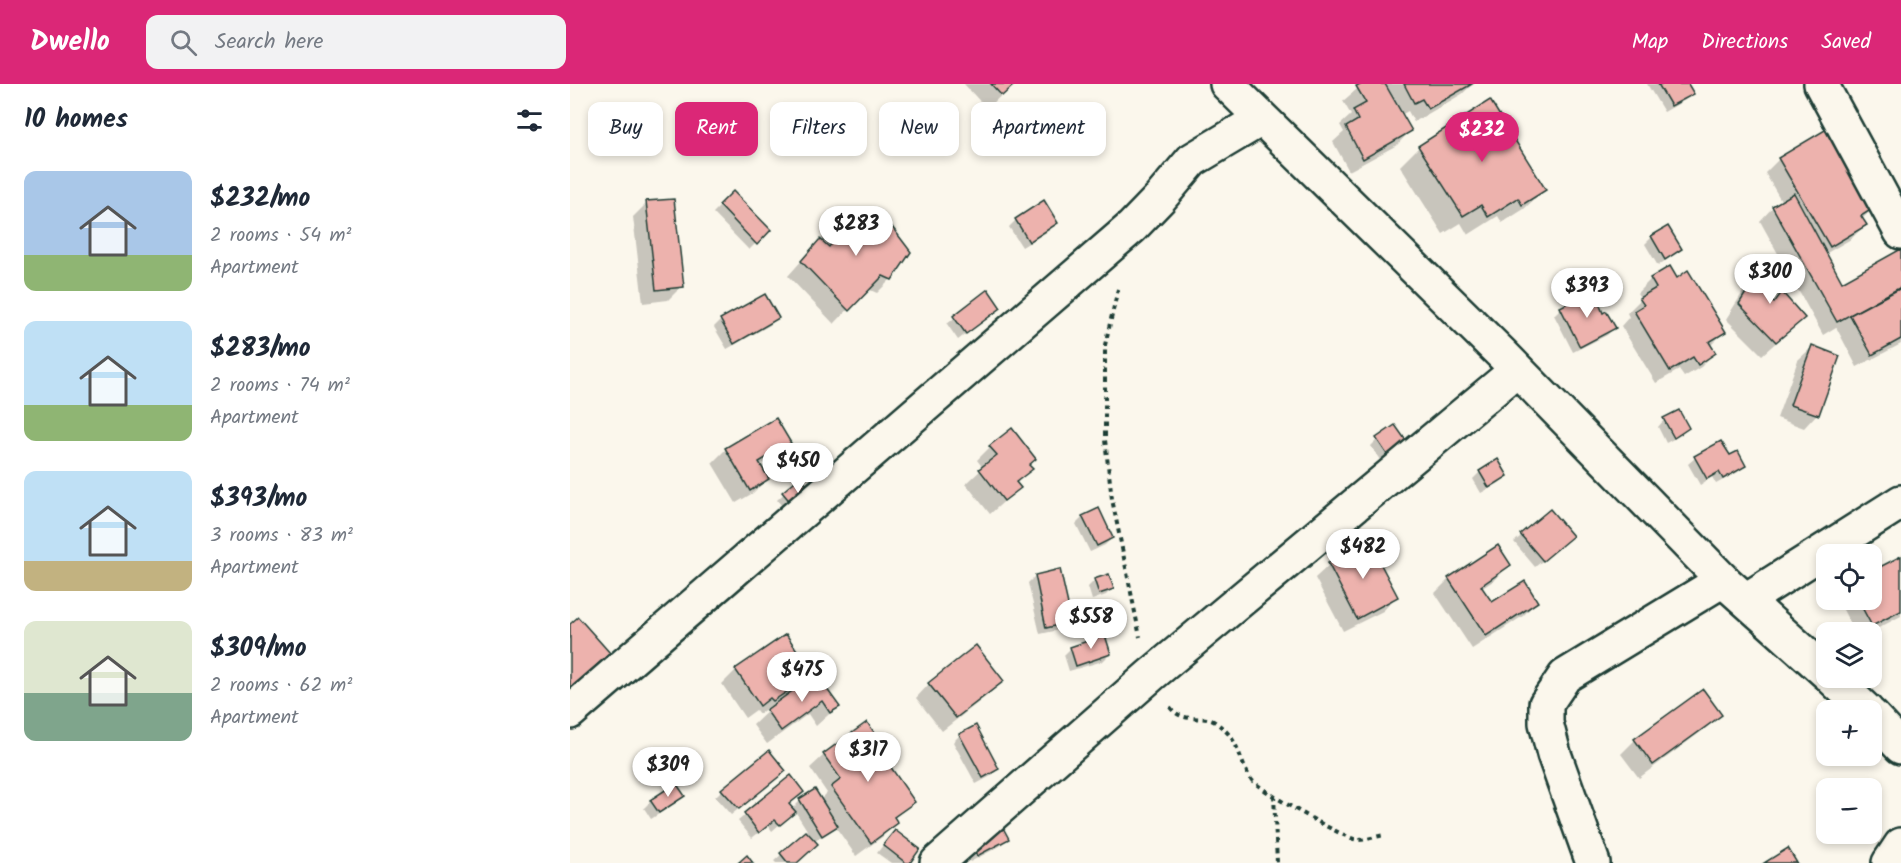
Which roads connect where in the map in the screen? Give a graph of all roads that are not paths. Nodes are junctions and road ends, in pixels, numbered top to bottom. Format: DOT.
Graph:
graph roads {
  1 [pos="1227,84"];
  2 [pos="1821,84"];
  3 [pos="1261,119"];
  4 [pos="1901,232"];
  5 [pos="1517,370"];
  6 [pos="1901,502"];
  7 [pos="1734,590"];
  8 [pos="1816,663"];
  9 [pos="1843,688"];
  10 [pos="1855,700"];
  11 [pos="570,712"];
  12 [pos="1882,727"];
  13 [pos="1901,747"];
  14 [pos="1901,845"];
  15 [pos="937,863"];
  16 [pos="1593,863"];
  17 [pos="1889,863"];
  1 -- 3 [label="street"];
  2 -- 4 [label="street"];
  3 -- 5 [label="street"];
  3 -- 11 [label="street"];
  5 -- 7 [label="street"];
  5 -- 15 [label="street"];
  6 -- 7 [label="street"];
  7 -- 8 [label="street"];
  7 -- 16 [label="street"];
  9 -- 10 [label="street"];
  12 -- 13 [label="street"];
  14 -- 17 [label="street"];
}
